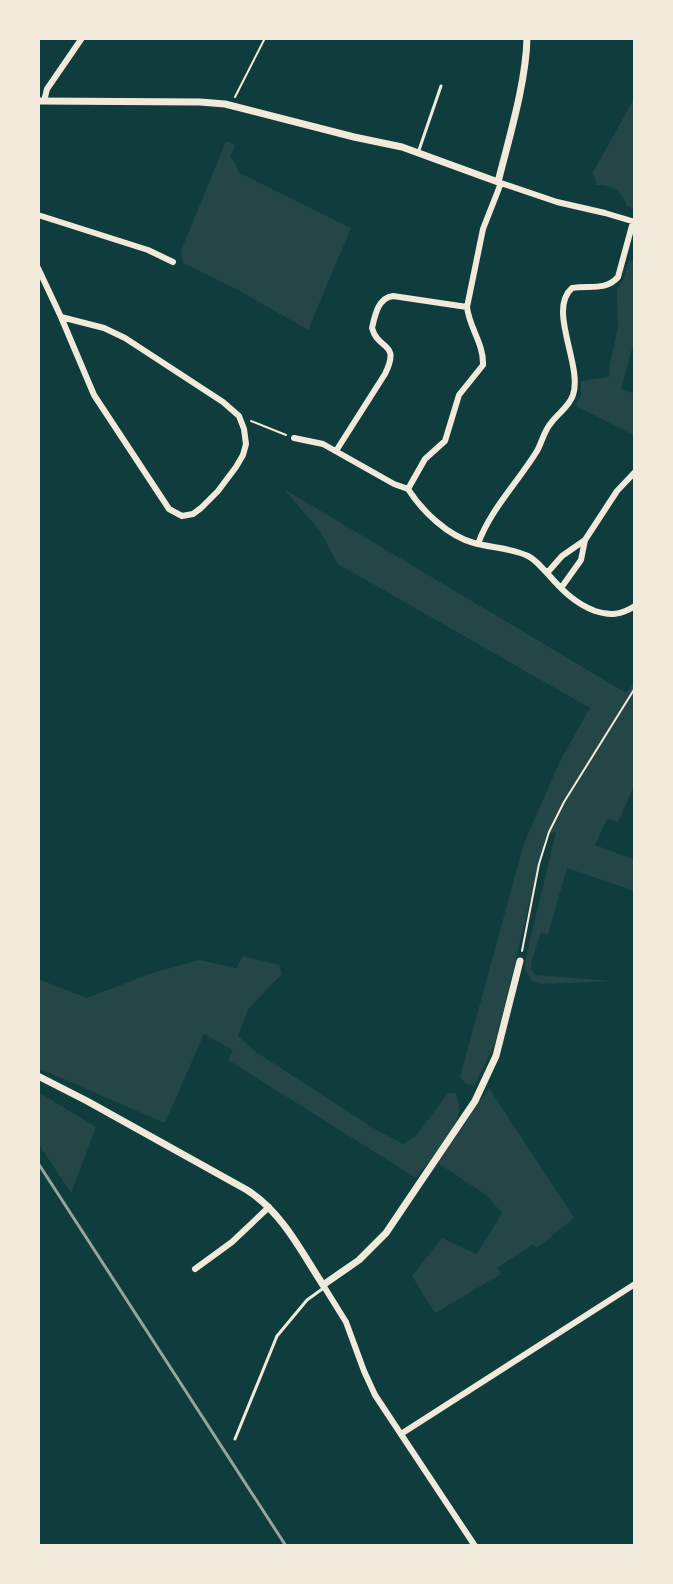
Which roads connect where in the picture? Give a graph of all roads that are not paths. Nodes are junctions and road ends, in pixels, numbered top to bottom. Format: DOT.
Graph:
graph roads {
  1 [pos="82,38"];
  2 [pos="527,38"];
  3 [pos="441,86"];
  4 [pos="41,101"];
  5 [pos="418,152"];
  6 [pos="500,183"];
  7 [pos="38,215"];
  8 [pos="634,222"];
  9 [pos="173,262"];
  10 [pos="38,268"];
  11 [pos="467,307"];
  12 [pos="61,317"];
  13 [pos="294,438"];
  14 [pos="336,451"];
  15 [pos="635,472"];
  16 [pos="408,489"];
  17 [pos="585,540"];
  18 [pos="478,544"];
  19 [pos="547,573"];
  20 [pos="561,588"];
  21 [pos="635,606"];
  22 [pos="520,961"];
  23 [pos="38,1076"];
  24 [pos="269,1207"];
  25 [pos="195,1269"];
  26 [pos="635,1284"];
  27 [pos="324,1286"];
  28 [pos="401,1434"];
  29 [pos="235,1439"];
  30 [pos="475,1546"];
  1 -- 4 [label="street"];
  2 -- 6 [label="street"];
  3 -- 5 [label="lane"];
  4 -- 5 [label="street"];
  5 -- 6 [label="street"];
  6 -- 8 [label="street"];
  6 -- 11 [label="street"];
  7 -- 9 [label="street"];
  8 -- 18 [label="street"];
  10 -- 12 [label="street"];
  11 -- 14 [label="street"];
  11 -- 16 [label="street"];
  12 -- 12 [label="street"];
  13 -- 14 [label="street"];
  14 -- 16 [label="street"];
  15 -- 17 [label="street"];
  16 -- 18 [label="street"];
  17 -- 19 [label="street"];
  17 -- 20 [label="street"];
  18 -- 19 [label="street"];
  19 -- 20 [label="street"];
  20 -- 21 [label="street"];
  22 -- 27 [label="street"];
  23 -- 24 [label="street"];
  24 -- 25 [label="street"];
  24 -- 27 [label="street"];
  26 -- 28 [label="street"];
  27 -- 28 [label="street"];
  27 -- 29 [label="lane"];
  28 -- 30 [label="street"];
}
